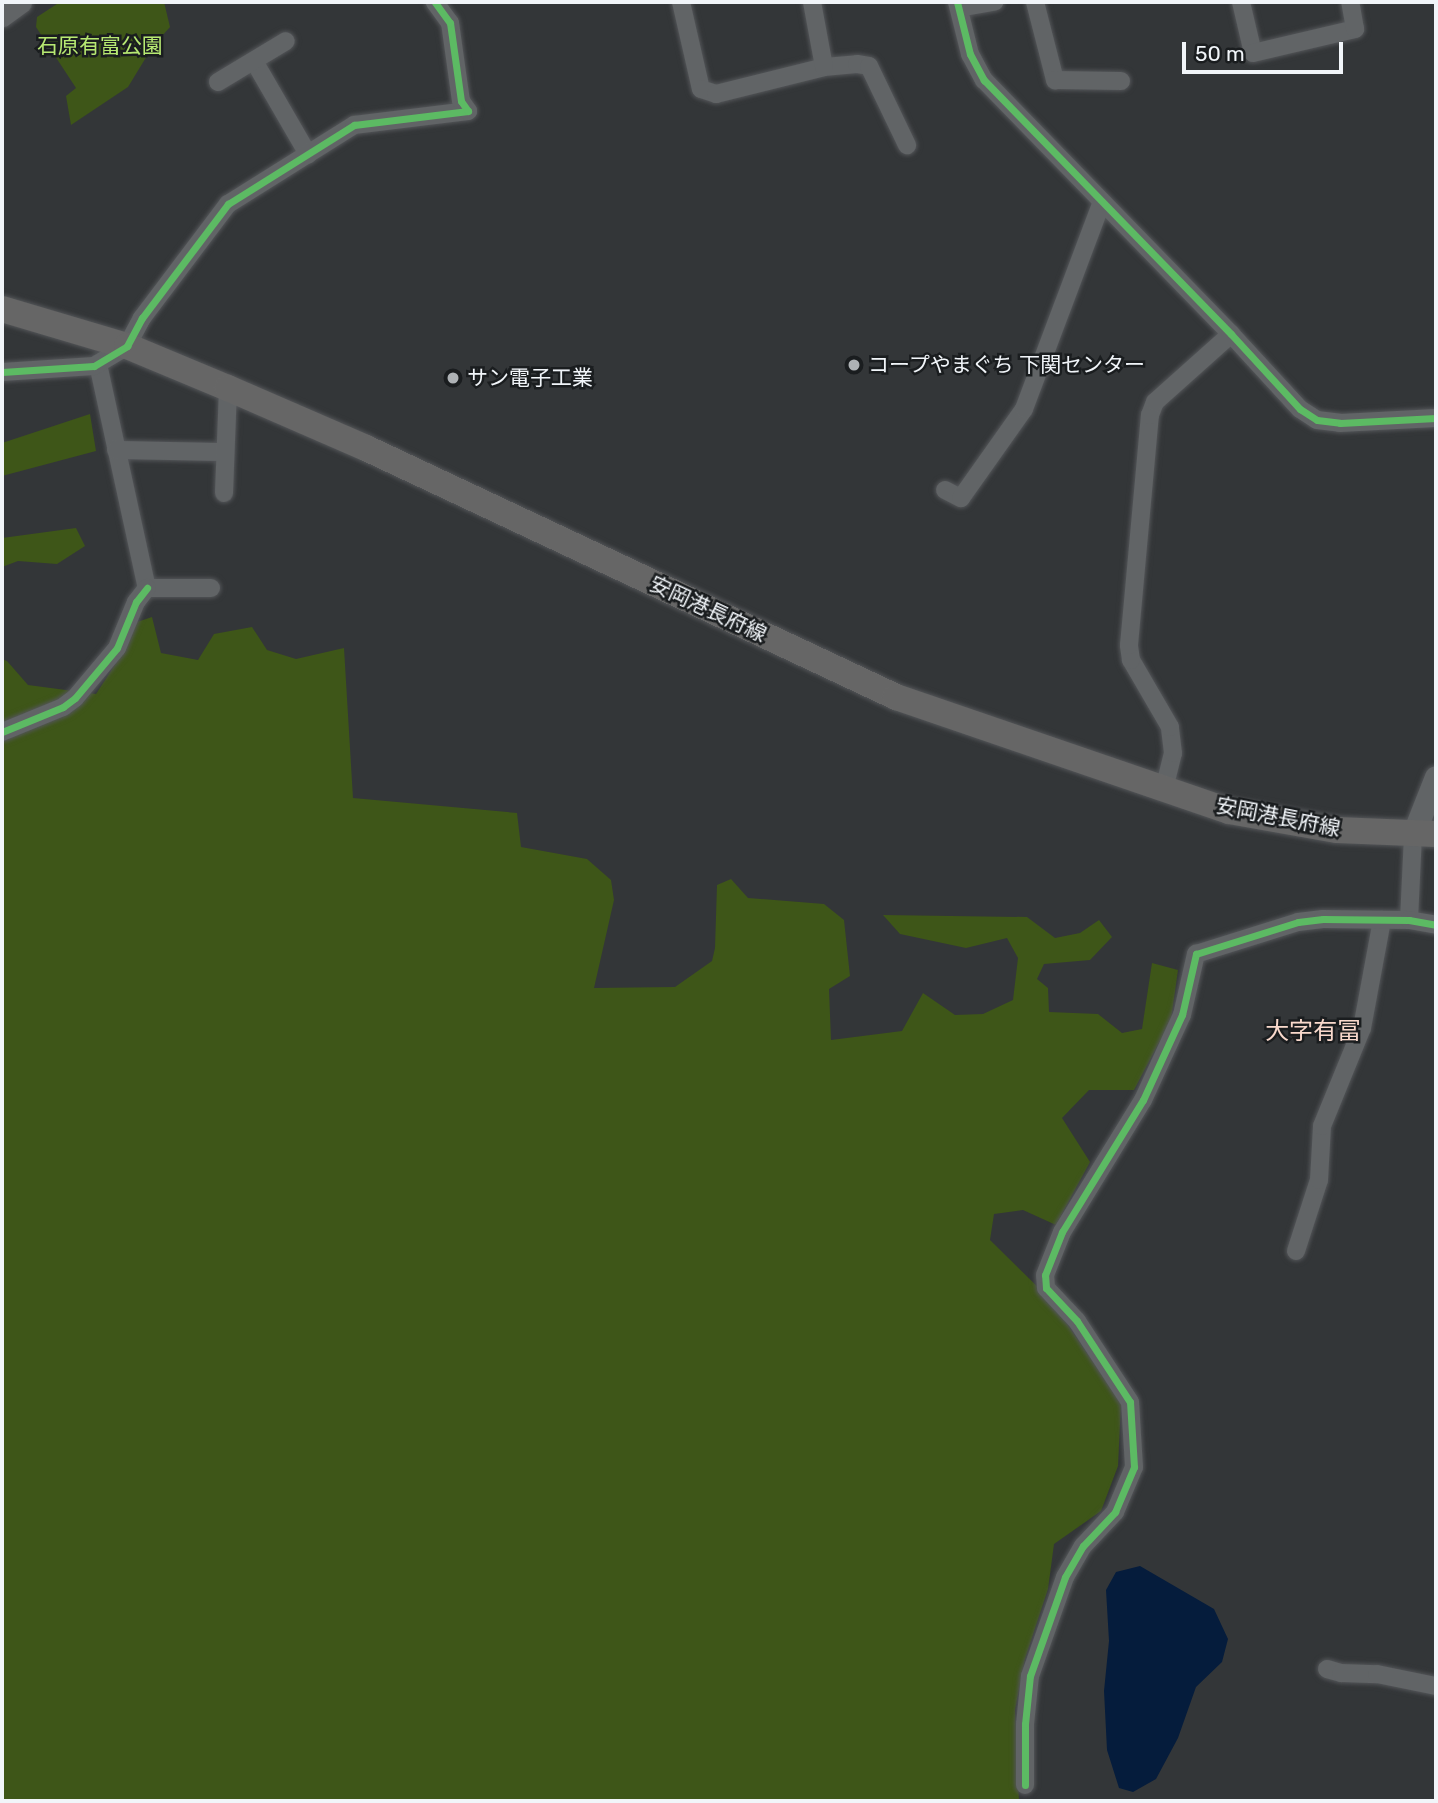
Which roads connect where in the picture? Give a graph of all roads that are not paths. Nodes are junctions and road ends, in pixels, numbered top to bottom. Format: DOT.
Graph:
graph roads {
  1 [pos="20,2"];
  2 [pos="435,2"];
  3 [pos="681,2"];
  4 [pos="812,2"];
  5 [pos="995,2"];
  6 [pos="1035,2"];
  7 [pos="1241,2"];
  8 [pos="1350,2"];
  9 [pos="958,5"];
  10 [pos="2,15"];
  11 [pos="286,41"];
  12 [pos="254,61"];
  13 [pos="824,67"];
  14 [pos="1121,81"];
  15 [pos="218,82"];
  16 [pos="907,145"];
  17 [pos="308,154"];
  18 [pos="1102,202"];
  19 [pos="2,309"];
  20 [pos="1231,334"];
  21 [pos="127,346"];
  22 [pos="98,364"];
  23 [pos="2,372"];
  24 [pos="228,388"];
  25 [pos="1436,418"];
  26 [pos="116,450"];
  27 [pos="224,452"];
  28 [pos="945,490"];
  29 [pos="224,493"];
  30 [pos="147,588"];
  31 [pos="211,588"];
  32 [pos="2,732"];
  33 [pos="1436,777"];
  34 [pos="1164,789"];
  35 [pos="1425,835"];
  36 [pos="1382,920"];
  37 [pos="1409,920"];
  38 [pos="1436,925"];
  39 [pos="1296,1251"];
  40 [pos="1327,1669"];
  41 [pos="1436,1686"];
  42 [pos="1025,1785"];
  1 -- 10 [label="street"];
  2 -- 17 [label="street"];
  3 -- 13 [label="street"];
  4 -- 13 [label="street"];
  5 -- 9 [label="street"];
  6 -- 14 [label="street"];
  7 -- 8 [label="street"];
  9 -- 18 [label="street"];
  11 -- 12 [label="street"];
  12 -- 15 [label="street"];
  12 -- 17 [label="street"];
  13 -- 16 [label="street"];
  17 -- 21 [label="street"];
  18 -- 20 [label="street"];
  18 -- 28 [label="street"];
  19 -- 21 [label="main road, 安岡港長府線"];
  20 -- 25 [label="street"];
  20 -- 34 [label="street"];
  21 -- 22 [label="street"];
  21 -- 24 [label="main road, 安岡港長府線"];
  22 -- 23 [label="street"];
  22 -- 26 [label="street"];
  24 -- 27 [label="street"];
  24 -- 34 [label="main road, 安岡港長府線"];
  26 -- 27 [label="street"];
  26 -- 30 [label="street"];
  27 -- 29 [label="street"];
  30 -- 31 [label="street"];
  30 -- 32 [label="street"];
  33 -- 35 [label="street"];
  34 -- 35 [label="main road, 安岡港長府線"];
  35 -- 37 [label="street"];
  36 -- 37 [label="street"];
  36 -- 39 [label="street"];
  36 -- 42 [label="street"];
  37 -- 38 [label="street"];
  40 -- 41 [label="street"];
}
